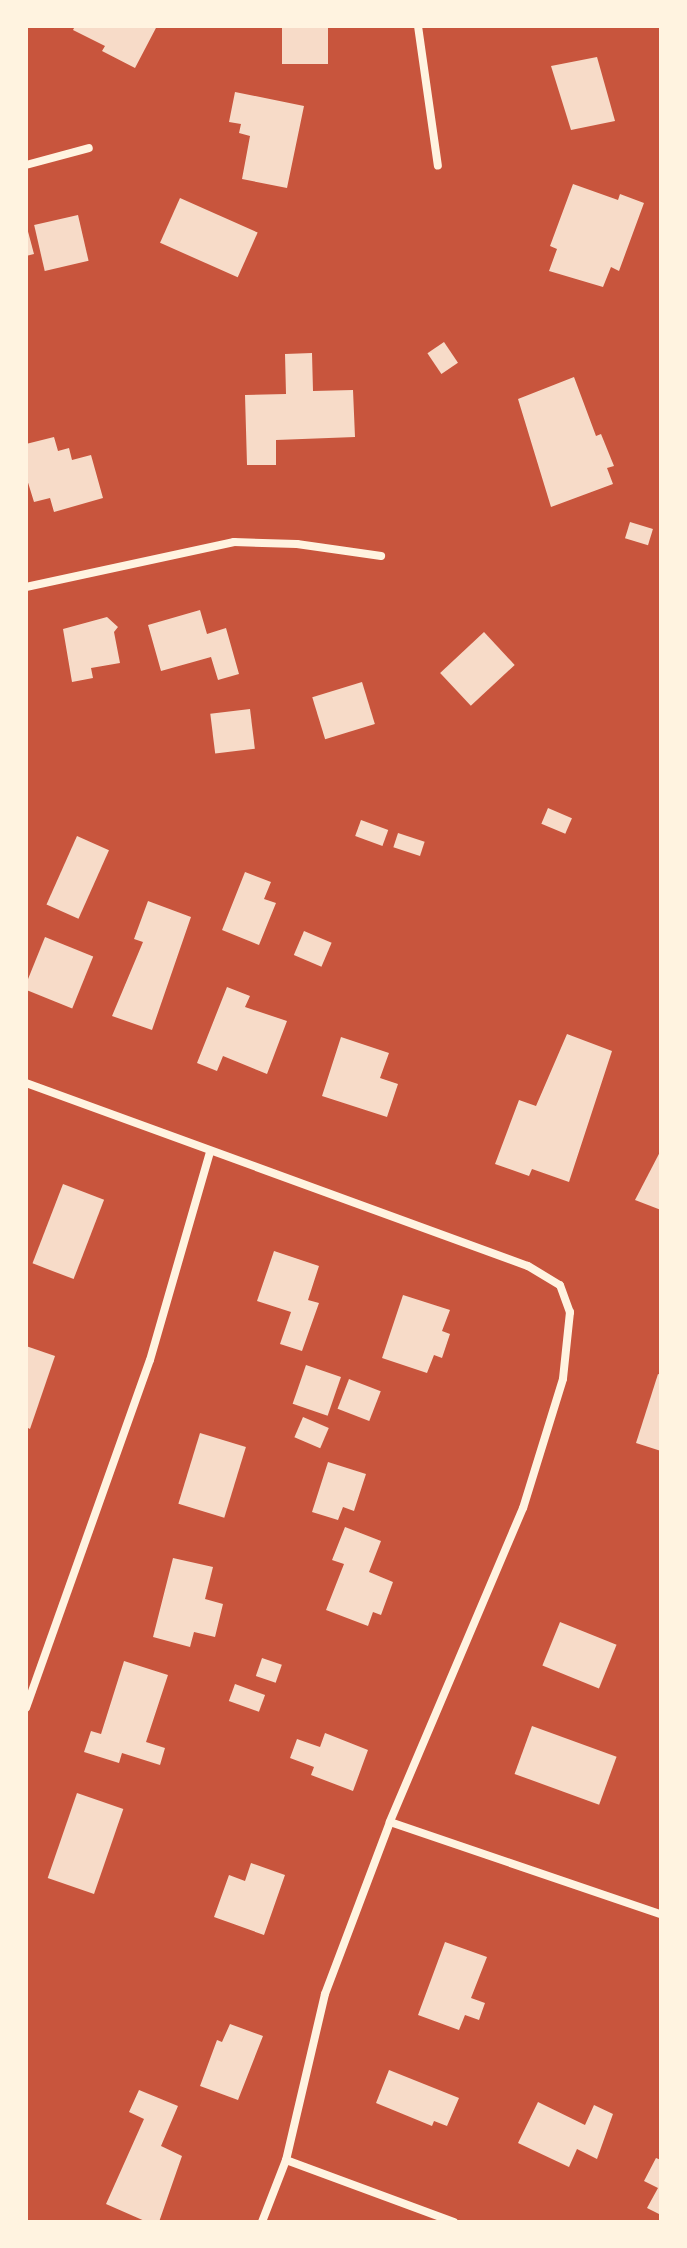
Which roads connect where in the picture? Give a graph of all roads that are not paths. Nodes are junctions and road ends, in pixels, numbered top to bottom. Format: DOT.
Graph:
graph roads {
  1 [pos="418,26"];
  2 [pos="89,148"];
  3 [pos="26,165"];
  4 [pos="438,166"];
  5 [pos="381,556"];
  6 [pos="26,587"];
  7 [pos="26,1083"];
  8 [pos="210,1152"];
  9 [pos="26,1708"];
  10 [pos="390,1822"];
  11 [pos="661,1914"];
  12 [pos="286,2160"];
  13 [pos="262,2222"];
  14 [pos="454,2222"];
  1 -- 4 [label="street"];
  2 -- 3 [label="street"];
  5 -- 6 [label="street"];
  7 -- 8 [label="street"];
  8 -- 9 [label="street"];
  8 -- 10 [label="street"];
  10 -- 11 [label="street"];
  10 -- 12 [label="street"];
  12 -- 13 [label="street"];
  12 -- 14 [label="street"];
}
